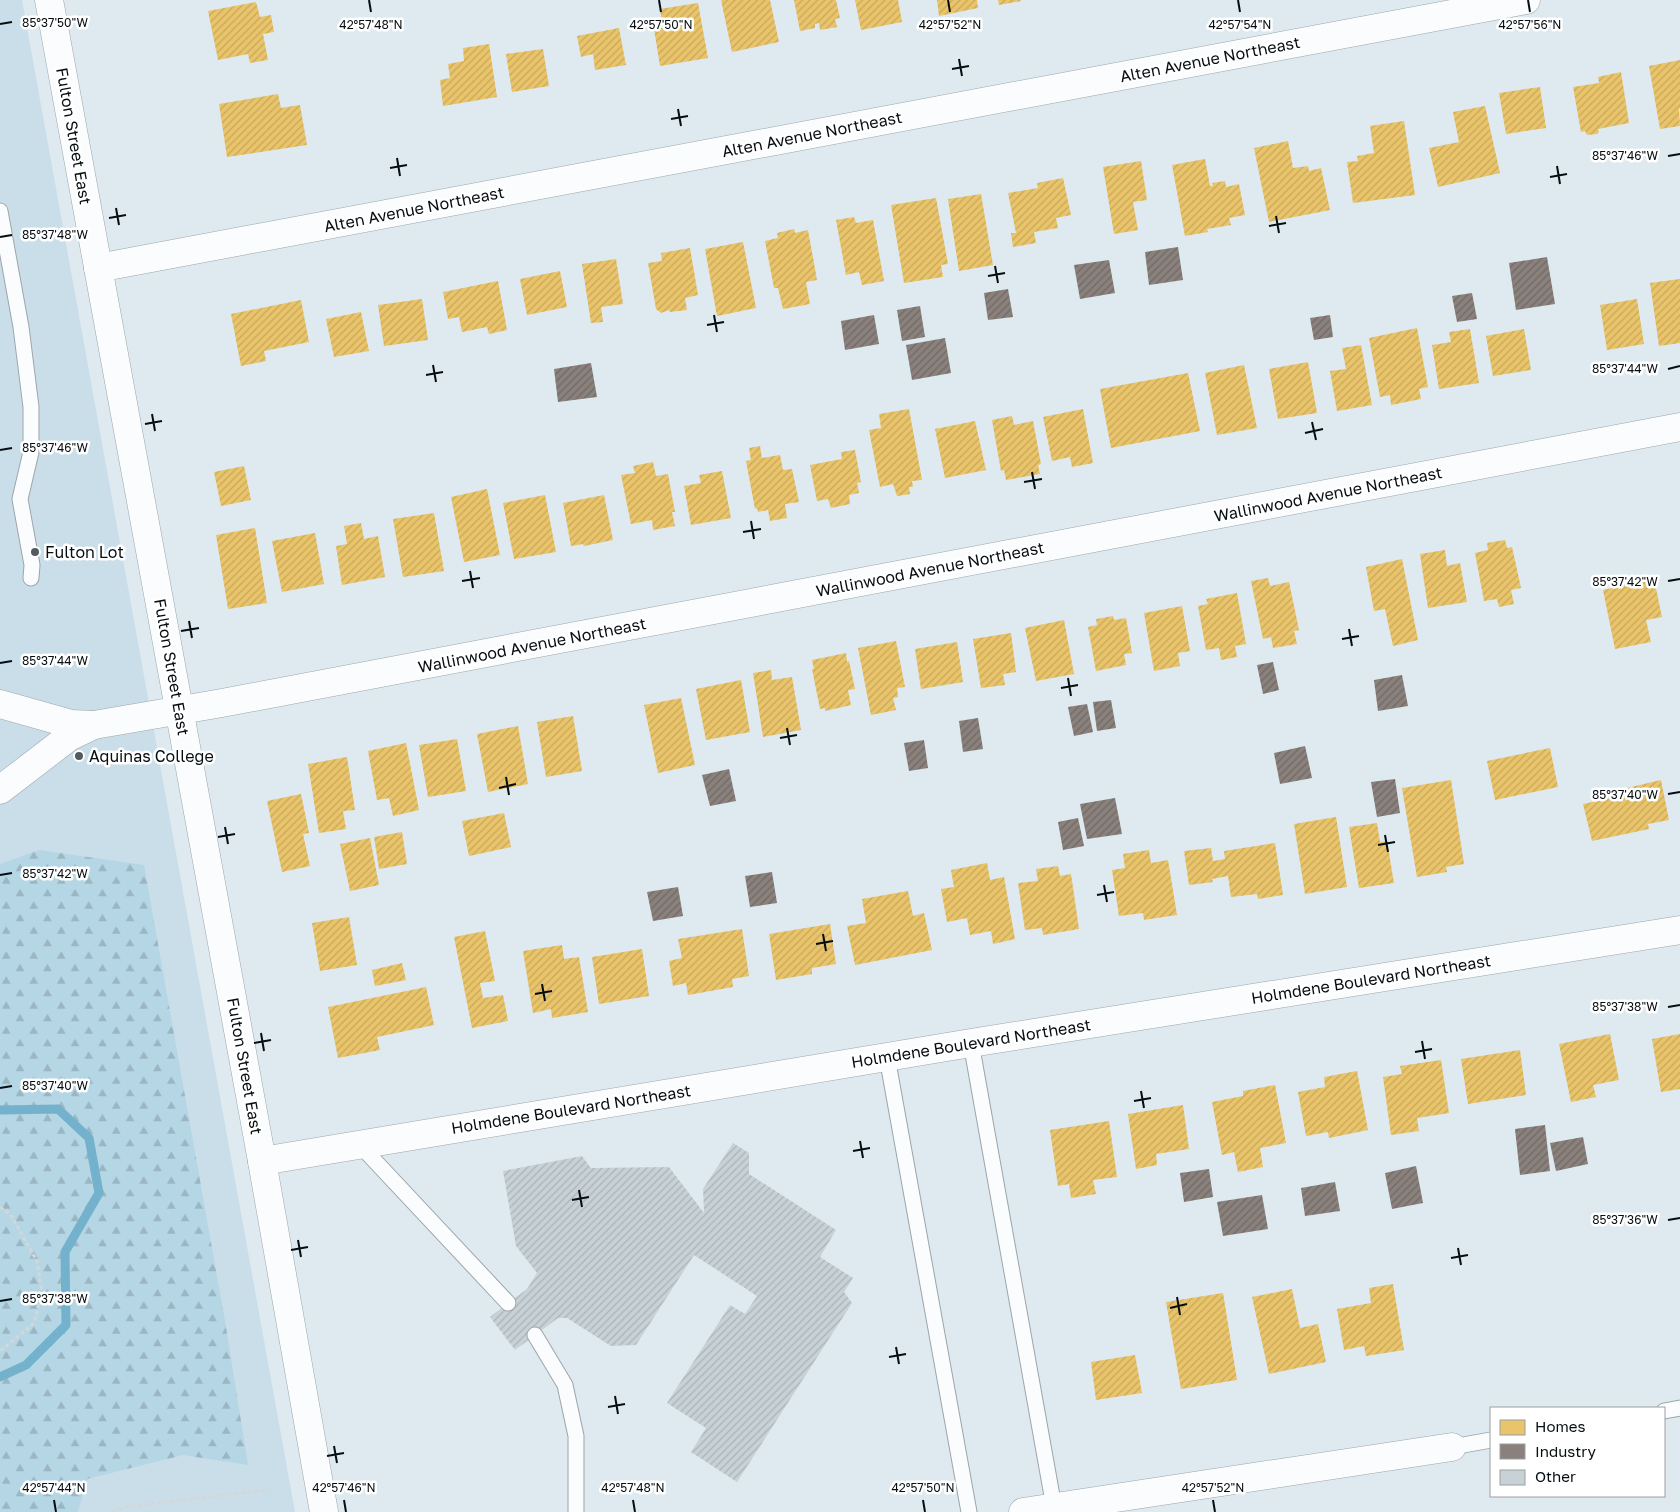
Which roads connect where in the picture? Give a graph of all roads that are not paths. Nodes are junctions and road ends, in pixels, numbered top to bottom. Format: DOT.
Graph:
graph roads {
  1 [pos="49,0"];
  2 [pos="1526,0"];
  3 [pos="0,211"];
  4 [pos="98,268"];
  5 [pos="1680,427"];
  6 [pos="31,578"];
  7 [pos="0,704"];
  8 [pos="180,711"];
  9 [pos="94,725"];
  10 [pos="0,790"];
  11 [pos="1680,930"];
  12 [pos="971,1043"];
  13 [pos="887,1057"];
  14 [pos="359,1144"];
  15 [pos="262,1161"];
  16 [pos="508,1303"];
  17 [pos="535,1335"];
  18 [pos="1680,1408"];
  19 [pos="1665,1411"];
  20 [pos="1490,1440"];
  21 [pos="1452,1447"];
  22 [pos="1054,1507"];
  23 [pos="324,1512"];
  24 [pos="576,1512"];
  25 [pos="969,1512"];
  26 [pos="1024,1512"];
  1 -- 4 [label="street, Fulton Street East"];
  2 -- 4 [label="street, Alten Avenue Northeast"];
  3 -- 6 [label="lane"];
  4 -- 8 [label="street, Fulton Street East"];
  5 -- 8 [label="street, Wallinwood Avenue Northeast"];
  7 -- 9 [label="street"];
  8 -- 9 [label="street, Wallinwood Avenue Northeast"];
  8 -- 15 [label="street, Fulton Street East"];
  9 -- 10 [label="street"];
  11 -- 12 [label="street, Holmdene Boulevard Northeast"];
  12 -- 13 [label="street, Holmdene Boulevard Northeast"];
  12 -- 22 [label="lane"];
  13 -- 14 [label="street, Holmdene Boulevard Northeast"];
  13 -- 25 [label="lane"];
  14 -- 15 [label="street, Holmdene Boulevard Northeast"];
  14 -- 16 [label="lane"];
  15 -- 23 [label="street, Fulton Street East"];
  17 -- 24 [label="lane"];
  18 -- 19 [label="lane"];
  20 -- 21 [label="lane"];
  21 -- 22 [label="street"];
  22 -- 26 [label="street"];
}
